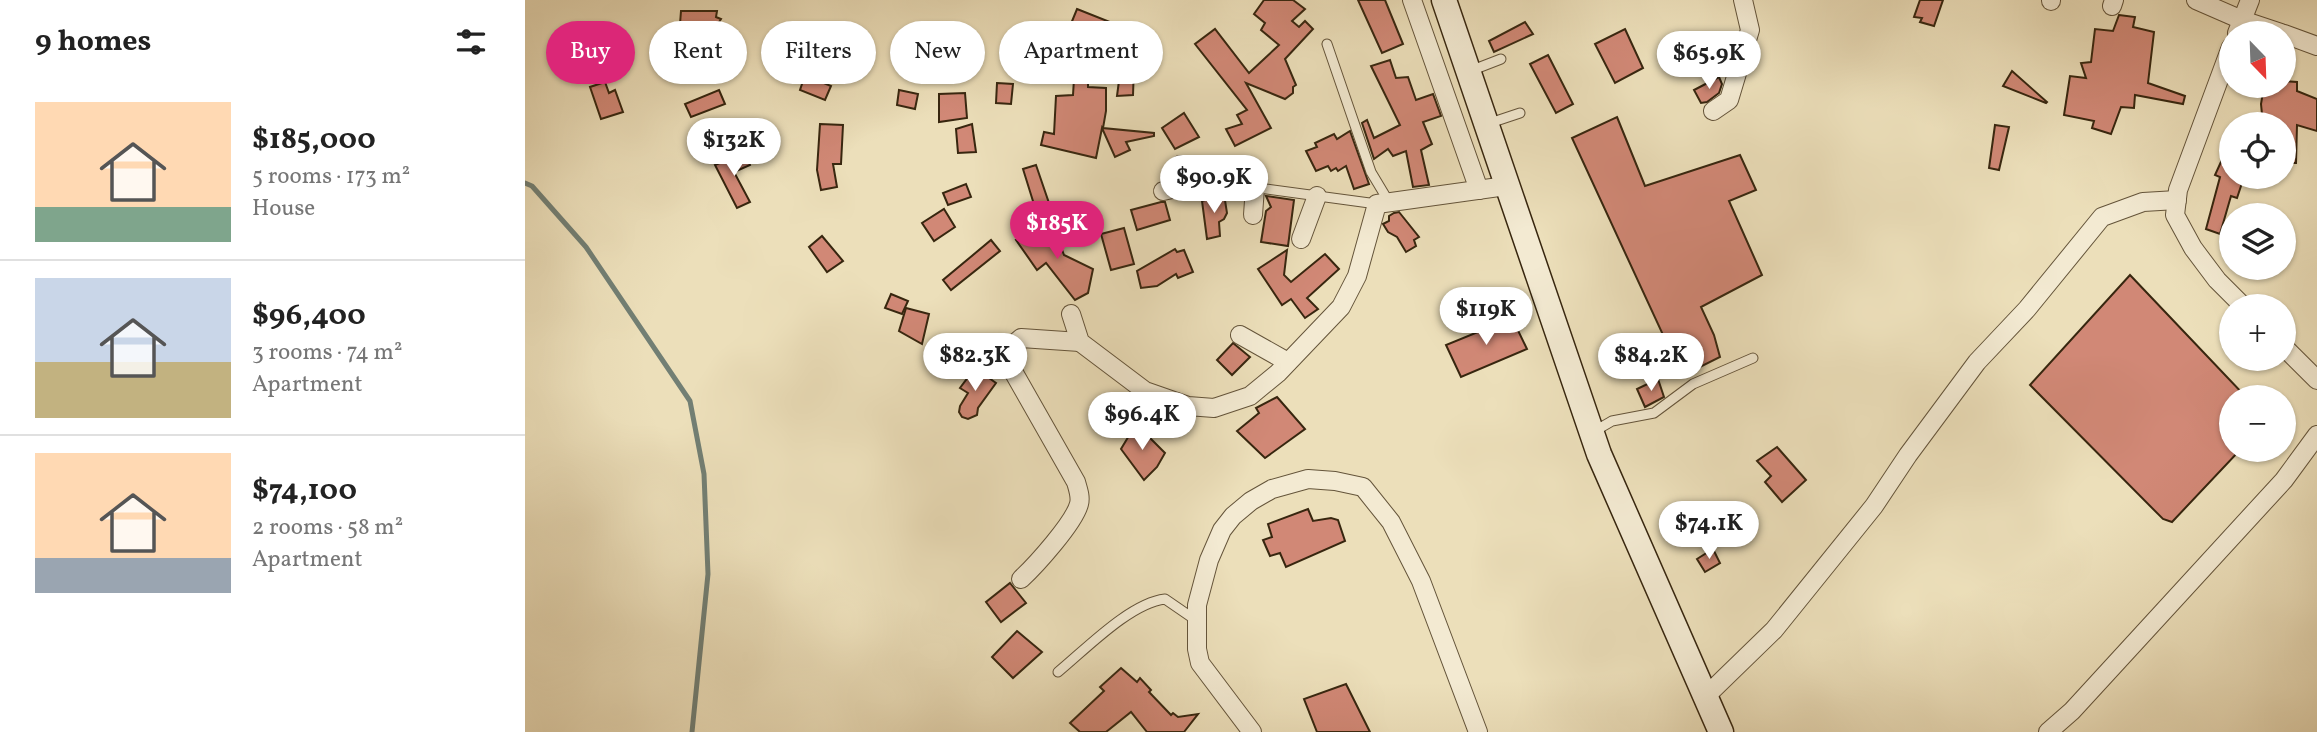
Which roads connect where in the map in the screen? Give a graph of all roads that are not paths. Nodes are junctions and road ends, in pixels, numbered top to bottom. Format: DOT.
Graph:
graph roads {
  1 [pos="1412,0"];
  2 [pos="1444,0"];
  3 [pos="1743,0"];
  4 [pos="2196,0"];
  5 [pos="2250,0"];
  6 [pos="2229,21"];
  7 [pos="2241,21"];
  8 [pos="2296,37"];
  9 [pos="2315,40"];
  10 [pos="1327,44"];
  11 [pos="1501,59"];
  12 [pos="1468,72"];
  13 [pos="2219,79"];
  14 [pos="1713,111"];
  15 [pos="1520,113"];
  16 [pos="1485,124"];
  17 [pos="1191,176"];
  18 [pos="1506,186"];
  19 [pos="1255,187"];
  20 [pos="1479,190"];
  21 [pos="1163,191"];
  22 [pos="1317,195"];
  23 [pos="1195,198"];
  24 [pos="2177,200"];
  25 [pos="1383,203"];
  26 [pos="1253,215"];
  27 [pos="1301,239"];
  28 [pos="2231,294"];
  29 [pos="1071,314"];
  30 [pos="1240,335"];
  31 [pos="1080,342"];
  32 [pos="1753,358"];
  33 [pos="2296,359"];
  34 [pos="1288,362"];
  35 [pos="2317,380"];
  36 [pos="1592,433"];
  37 [pos="2317,435"];
  38 [pos="1021,579"];
  39 [pos="1197,621"];
  40 [pos="1058,672"];
  41 [pos="1705,697"];
  42 [pos="1252,732"];
  43 [pos="1478,732"];
  44 [pos="1721,732"];
  45 [pos="2048,732"];
  1 -- 20 [label="street"];
  2 -- 12 [label="main road"];
  3 -- 14 [label="street"];
  4 -- 6 [label="street"];
  5 -- 7 [label="street"];
  8 -- 9 [label="street"];
  10 -- 25 [label="lane"];
  11 -- 12 [label="lane"];
  12 -- 16 [label="main road"];
  13 -- 24 [label="street"];
  15 -- 16 [label="lane"];
  16 -- 18 [label="main road"];
  17 -- 19 [label="lane"];
  17 -- 21 [label="street"];
  17 -- 23 [label="street"];
  18 -- 20 [label="street"];
  18 -- 36 [label="main road"];
  19 -- 22 [label="lane"];
  19 -- 26 [label="street"];
  20 -- 25 [label="street"];
  22 -- 25 [label="lane"];
  22 -- 27 [label="street"];
  24 -- 28 [label="street"];
  24 -- 41 [label="street"];
  25 -- 34 [label="street"];
  29 -- 31 [label="street"];
  30 -- 34 [label="street"];
  31 -- 34 [label="street"];
  31 -- 38 [label="street"];
  32 -- 36 [label="lane"];
  33 -- 35 [label="street"];
  36 -- 41 [label="main road"];
  37 -- 45 [label="street"];
  39 -- 40 [label="lane"];
  39 -- 42 [label="street"];
  39 -- 43 [label="street"];
  41 -- 44 [label="main road"];
}
